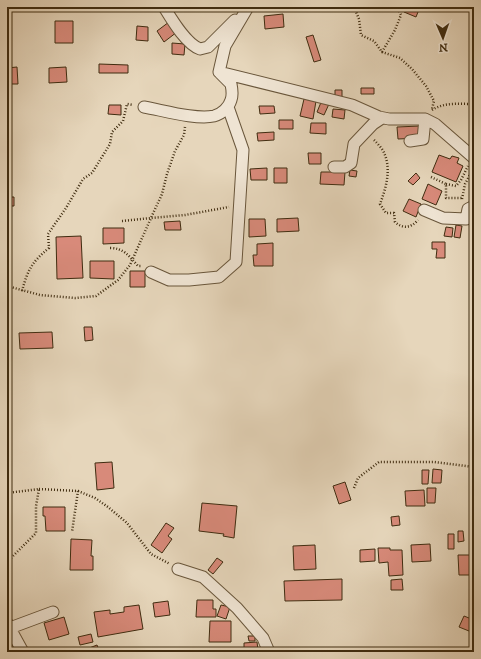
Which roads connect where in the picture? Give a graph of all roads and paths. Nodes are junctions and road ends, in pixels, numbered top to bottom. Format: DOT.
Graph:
graph roads {
  1 [pos="164,7"];
  2 [pos="247,7"];
  3 [pos="354,7"];
  4 [pos="397,7"];
  5 [pos="382,52"];
  6 [pos="219,72"];
  7 [pos="474,104"];
  8 [pos="144,107"];
  9 [pos="228,107"];
  10 [pos="432,109"];
  11 [pos="186,114"];
  12 [pos="382,118"];
  13 [pos="425,119"];
  14 [pos="369,128"];
  15 [pos="410,141"];
  16 [pos="474,161"];
  17 [pos="334,167"];
  18 [pos="431,177"];
  19 [pos="446,184"];
  20 [pos="462,198"];
  21 [pos="240,206"];
  22 [pos="473,207"];
  23 [pos="424,210"];
  24 [pos="151,218"];
  25 [pos="453,219"];
  26 [pos="122,222"];
  27 [pos="110,248"];
  28 [pos="132,260"];
  29 [pos="151,272"];
  30 [pos="7,286"];
  31 [pos="22,291"];
  32 [pos="474,467"];
  33 [pos="354,488"];
  34 [pos="39,489"];
  35 [pos="78,491"];
  36 [pos="7,493"];
  37 [pos="72,532"];
  38 [pos="7,562"];
  39 [pos="178,569"];
  40 [pos="53,612"];
  41 [pos="8,625"];
  42 [pos="23,652"];
  43 [pos="269,652"];
  1 -- 2 [label="street"];
  2 -- 6 [label="street"];
  3 -- 5 [label="path"];
  4 -- 5 [label="path"];
  5 -- 10 [label="path"];
  6 -- 9 [label="street"];
  6 -- 12 [label="street"];
  7 -- 10 [label="path"];
  8 -- 11 [label="street"];
  8 -- 31 [label="path"];
  9 -- 11 [label="street"];
  9 -- 21 [label="street"];
  10 -- 13 [label="path"];
  11 -- 24 [label="path"];
  12 -- 13 [label="street"];
  12 -- 14 [label="street"];
  13 -- 15 [label="street"];
  13 -- 16 [label="street"];
  14 -- 17 [label="street"];
  14 -- 23 [label="path"];
  16 -- 19 [label="path"];
  16 -- 20 [label="path"];
  18 -- 19 [label="path"];
  19 -- 20 [label="path"];
  20 -- 22 [label="path"];
  20 -- 25 [label="path"];
  21 -- 24 [label="path"];
  21 -- 29 [label="street"];
  22 -- 25 [label="street"];
  23 -- 25 [label="street"];
  24 -- 26 [label="path"];
  24 -- 28 [label="path"];
  27 -- 28 [label="path"];
  28 -- 29 [label="path"];
  28 -- 31 [label="path"];
  30 -- 31 [label="path"];
  32 -- 33 [label="path"];
  34 -- 35 [label="path"];
  34 -- 36 [label="path"];
  34 -- 38 [label="path"];
  35 -- 37 [label="path"];
  35 -- 39 [label="path"];
  39 -- 43 [label="street"];
  40 -- 41 [label="street"];
  41 -- 42 [label="street"];
}
